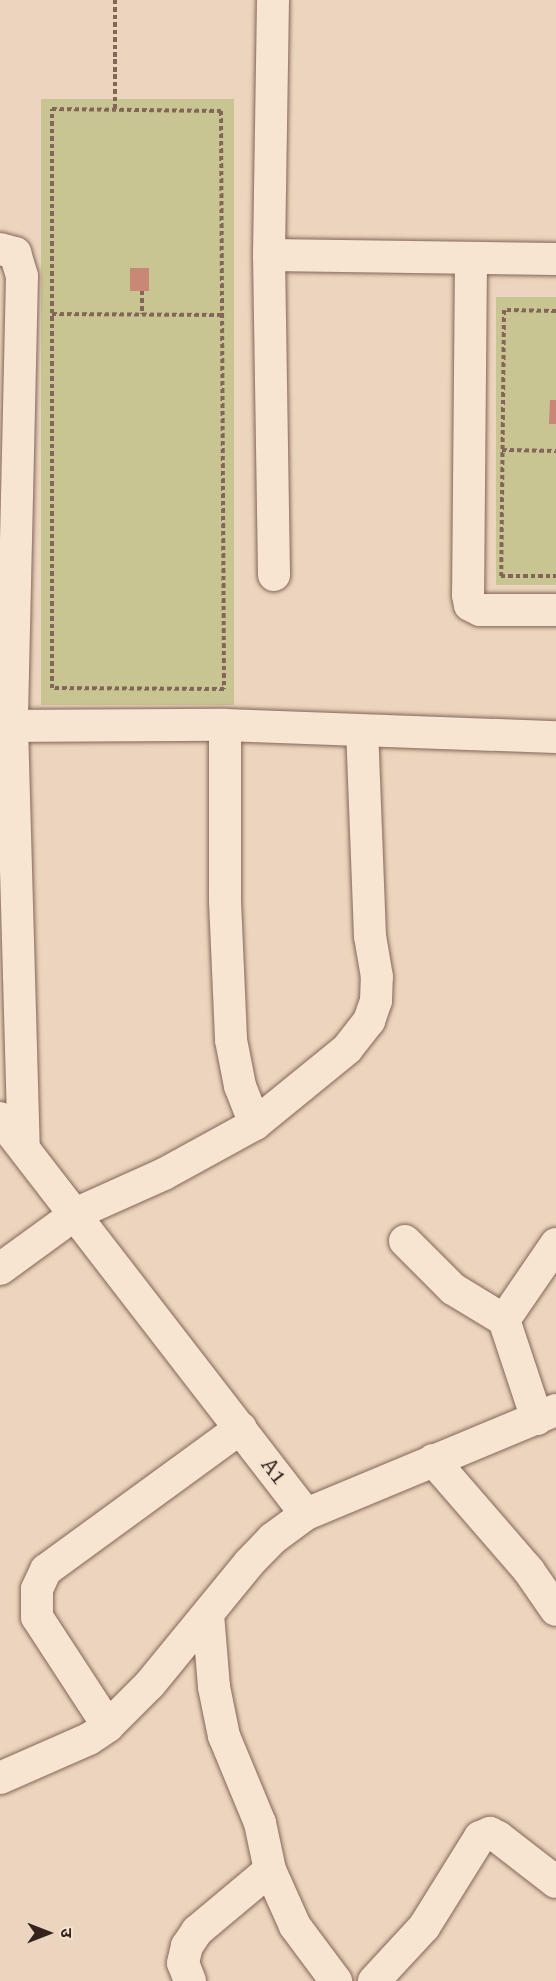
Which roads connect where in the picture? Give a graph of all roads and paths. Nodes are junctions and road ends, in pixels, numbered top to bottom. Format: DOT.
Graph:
graph roads {
  1 [pos="115,0"];
  2 [pos="273,0"];
  3 [pos="115,109"];
  4 [pos="0,249"];
  5 [pos="269,255"];
  6 [pos="471,258"];
  7 [pos="556,259"];
  8 [pos="142,291"];
  9 [pos="556,311"];
  10 [pos="52,314"];
  11 [pos="142,314"];
  12 [pos="222,315"];
  13 [pos="502,450"];
  14 [pos="556,451"];
  15 [pos="274,575"];
  16 [pos="556,576"];
  17 [pos="556,610"];
  18 [pos="225,725"];
  19 [pos="6,726"];
  20 [pos="363,731"];
  21 [pos="556,737"];
  22 [pos="0,1118"];
  23 [pos="255,1124"];
  24 [pos="24,1147"];
  25 [pos="77,1213"];
  26 [pos="405,1241"];
  27 [pos="556,1244"];
  28 [pos="0,1269"];
  29 [pos="504,1320"];
  30 [pos="547,1414"];
  31 [pos="240,1428"];
  32 [pos="433,1460"];
  33 [pos="306,1514"];
  34 [pos="556,1610"];
  35 [pos="208,1614"];
  36 [pos="108,1726"];
  37 [pos="0,1779"];
  38 [pos="270,1870"];
  39 [pos="556,1882"];
  40 [pos="189,1981"];
  41 [pos="336,1981"];
  42 [pos="374,1981"];
  1 -- 3 [label="path"];
  2 -- 5 [label="street"];
  3 -- 10 [label="path"];
  3 -- 12 [label="path"];
  4 -- 19 [label="street"];
  5 -- 6 [label="street"];
  5 -- 15 [label="street"];
  6 -- 7 [label="street"];
  6 -- 17 [label="street"];
  8 -- 11 [label="path"];
  9 -- 13 [label="path"];
  10 -- 11 [label="path"];
  10 -- 12 [label="path"];
  11 -- 12 [label="path"];
  13 -- 14 [label="path"];
  13 -- 16 [label="path"];
  18 -- 19 [label="street"];
  18 -- 20 [label="street"];
  18 -- 23 [label="street"];
  19 -- 24 [label="street"];
  20 -- 21 [label="street"];
  20 -- 23 [label="street"];
  22 -- 24 [label="street, A1"];
  23 -- 25 [label="street"];
  24 -- 25 [label="street, A1"];
  25 -- 28 [label="street"];
  25 -- 31 [label="street, A1"];
  26 -- 29 [label="street"];
  27 -- 29 [label="street"];
  29 -- 30 [label="street"];
  30 -- 32 [label="street"];
  31 -- 33 [label="street, A1"];
  31 -- 36 [label="street"];
  32 -- 33 [label="street"];
  32 -- 34 [label="street"];
  33 -- 35 [label="street"];
  35 -- 36 [label="street"];
  35 -- 38 [label="street"];
  36 -- 37 [label="street"];
  38 -- 40 [label="street"];
  38 -- 41 [label="street"];
  39 -- 42 [label="street"];
}
